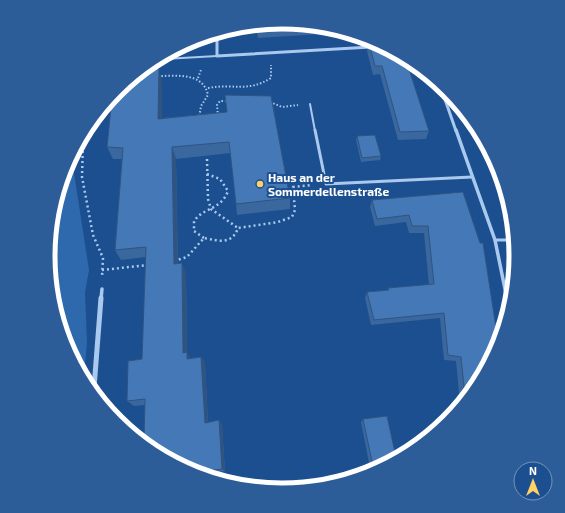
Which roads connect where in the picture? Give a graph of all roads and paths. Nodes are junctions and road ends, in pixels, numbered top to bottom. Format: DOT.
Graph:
graph roads {
  1 [pos="217,39"];
  2 [pos="372,47"];
  3 [pos="270,53"];
  4 [pos="217,56"];
  5 [pos="170,59"];
  6 [pos="201,69"];
  7 [pos="154,76"];
  8 [pos="198,78"];
  9 [pos="208,88"];
  10 [pos="445,98"];
  11 [pos="236,101"];
  12 [pos="269,102"];
  13 [pos="310,104"];
  14 [pos="218,119"];
  15 [pos="199,120"];
  16 [pos="83,147"];
  17 [pos="207,159"];
  18 [pos="207,174"];
  19 [pos="472,178"];
  20 [pos="326,184"];
  21 [pos="211,209"];
  22 [pos="238,228"];
  23 [pos="204,238"];
  24 [pos="495,240"];
  25 [pos="510,240"];
  26 [pos="172,262"];
  27 [pos="150,265"];
  28 [pos="102,270"];
  29 [pos="102,289"];
  30 [pos="507,295"];
  31 [pos="94,385"];
  1 -- 4 [label="street"];
  2 -- 3 [label="street"];
  3 -- 4 [label="street"];
  3 -- 9 [label="path"];
  4 -- 5 [label="lane"];
  6 -- 8 [label="path"];
  7 -- 8 [label="path"];
  8 -- 9 [label="path"];
  9 -- 15 [label="path"];
  10 -- 19 [label="street"];
  11 -- 14 [label="path"];
  12 -- 13 [label="path"];
  13 -- 20 [label="lane"];
  16 -- 28 [label="path"];
  17 -- 18 [label="path"];
  18 -- 21 [label="path"];
  18 -- 21 [label="path"];
  19 -- 20 [label="lane"];
  19 -- 24 [label="street"];
  20 -- 22 [label="path"];
  21 -- 22 [label="path"];
  21 -- 23 [label="path"];
  22 -- 23 [label="path"];
  23 -- 26 [label="path"];
  24 -- 25 [label="lane"];
  24 -- 30 [label="street"];
  27 -- 28 [label="path"];
  28 -- 29 [label="path"];
  29 -- 31 [label="street"];
}
